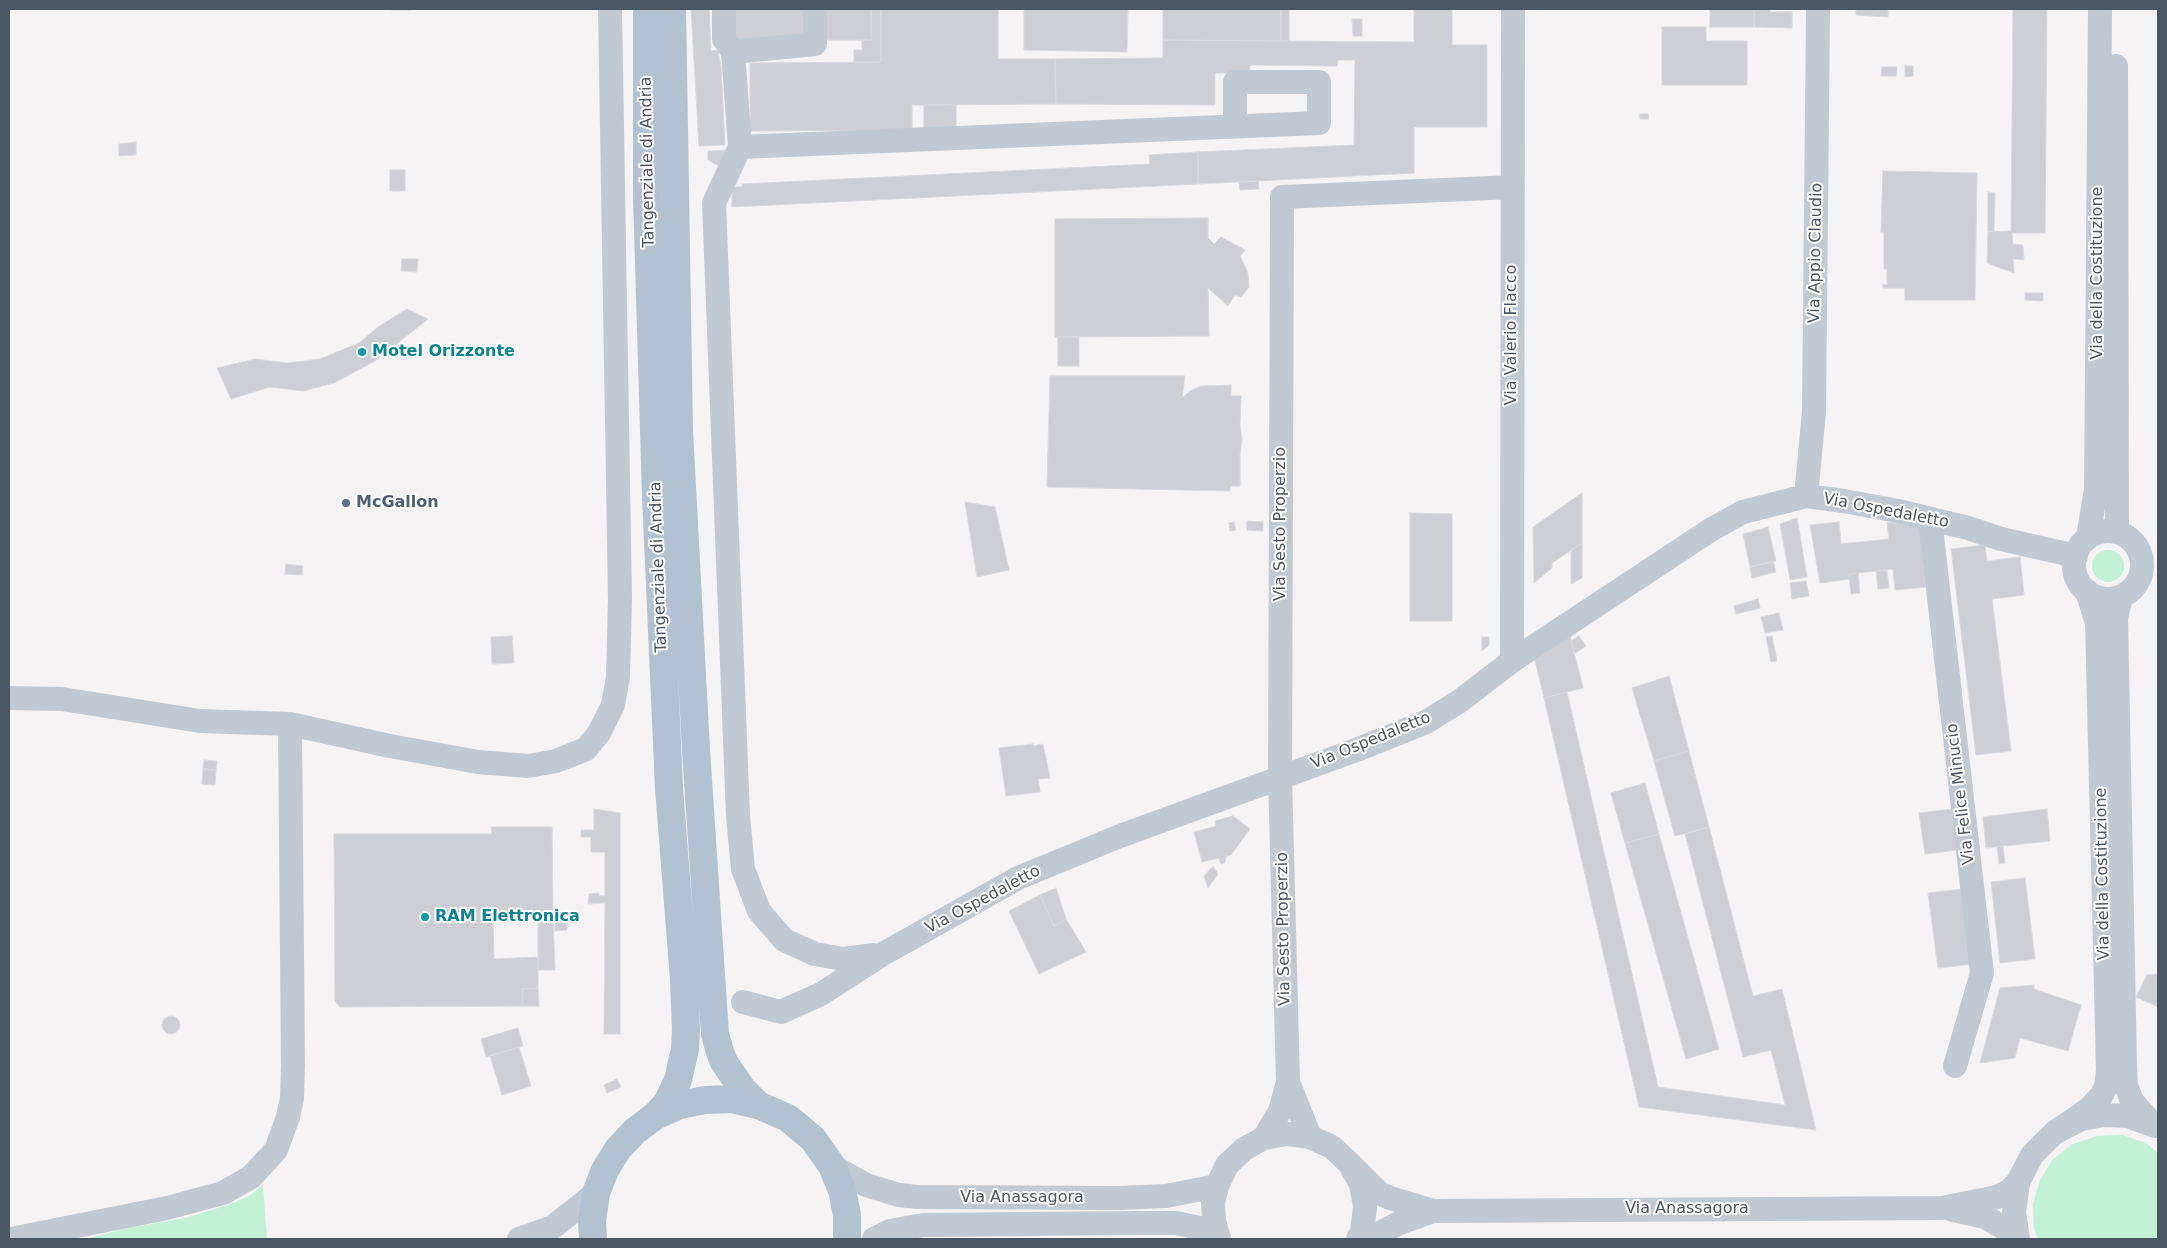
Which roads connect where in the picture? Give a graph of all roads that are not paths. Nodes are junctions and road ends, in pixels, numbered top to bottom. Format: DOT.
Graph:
graph roads {
  1 [pos="610,9"];
  2 [pos="647,9"];
  3 [pos="672,9"];
  4 [pos="724,9"];
  5 [pos="815,9"];
  6 [pos="1513,9"];
  7 [pos="1818,9"];
  8 [pos="2100,9"];
  9 [pos="2116,9"];
  10 [pos="733,52"];
  11 [pos="1235,126"];
  12 [pos="740,147"];
  13 [pos="1513,187"];
  14 [pos="1806,496"];
  15 [pos="1930,519"];
  16 [pos="2116,532"];
  17 [pos="2082,547"];
  18 [pos="2150,573"];
  19 [pos="2087,592"];
  20 [pos="2121,597"];
  21 [pos="1512,661"];
  22 [pos="9,698"];
  23 [pos="290,724"];
  24 [pos="1280,777"];
  25 [pos="883,954"];
  26 [pos="743,1002"];
  27 [pos="1955,1066"];
  28 [pos="1288,1082"];
  29 [pos="758,1105"];
  30 [pos="655,1116"];
  31 [pos="2156,1126"];
  32 [pos="2054,1133"];
  33 [pos="1310,1137"];
  34 [pos="1264,1138"];
  35 [pos="1349,1163"];
  36 [pos="832,1166"];
  37 [pos="2018,1182"];
  38 [pos="1217,1186"];
  39 [pos="596,1193"];
  40 [pos="1942,1208"];
  41 [pos="1433,1211"];
  42 [pos="11,1239"];
  43 [pos="519,1239"];
  44 [pos="593,1239"];
  45 [pos="847,1239"];
  46 [pos="874,1239"];
  47 [pos="1219,1239"];
  48 [pos="1358,1239"];
  49 [pos="1369,1239"];
  50 [pos="2017,1239"];
  1 -- 23 [label="street"];
  2 -- 30 [label="main road, Tangenziale di Andria"];
  3 -- 29 [label="main road, Tangenziale di Andria"];
  4 -- 10 [label="street"];
  5 -- 10 [label="street"];
  6 -- 13 [label="street, Via Valerio Flacco"];
  7 -- 14 [label="street, Via Appio Claudio"];
  8 -- 17 [label="street, Via della Costituzione"];
  9 -- 16 [label="street, Via della Costituzione"];
  10 -- 12 [label="street"];
  11 -- 12 [label="street"];
  12 -- 25 [label="street"];
  13 -- 21 [label="street, Via Valerio Flacco"];
  13 -- 24 [label="street, Via Sesto Properzio"];
  14 -- 15 [label="street, Via Ospedaletto"];
  14 -- 21 [label="street, Via Ospedaletto"];
  15 -- 17 [label="street, Via Ospedaletto"];
  15 -- 27 [label="street, Via Felice Minucio"];
  16 -- 17 [label="street"];
  16 -- 18 [label="street"];
  17 -- 19 [label="street, Via della Costituzione"];
  18 -- 20 [label="street"];
  19 -- 20 [label="street"];
  19 -- 32 [label="street, Via della Costituzione"];
  20 -- 31 [label="street, Via della Costituzione"];
  21 -- 24 [label="street, Via Ospedaletto"];
  22 -- 23 [label="street"];
  23 -- 42 [label="street"];
  24 -- 25 [label="street, Via Ospedaletto"];
  24 -- 28 [label="street, Via Sesto Properzio"];
  25 -- 26 [label="street, Via Ospedaletto"];
  28 -- 33 [label="street, Via Sesto Properzio"];
  28 -- 34 [label="street, Via Sesto Properzio"];
  29 -- 30 [label="main road, Tangenziale di Andria"];
  29 -- 36 [label="main road, Tangenziale di Andria"];
  30 -- 39 [label="main road, Tangenziale di Andria"];
  31 -- 32 [label="street, Via della Costituzione"];
  32 -- 37 [label="street, Via della Costituzione"];
  33 -- 34 [label="street, Via Anassagora"];
  33 -- 35 [label="street, Via Anassagora"];
  34 -- 38 [label="street"];
  35 -- 41 [label="street, Via Anassagora"];
  35 -- 48 [label="street"];
  36 -- 38 [label="street, Via Anassagora"];
  36 -- 45 [label="main road, Tangenziale di Andria"];
  37 -- 40 [label="street, Via Anassagora"];
  37 -- 50 [label="street, Via della Costituzione"];
  38 -- 47 [label="street"];
  39 -- 43 [label="street"];
  39 -- 44 [label="main road, Tangenziale di Andria"];
  40 -- 41 [label="street, Via Anassagora"];
  40 -- 50 [label="street, Via Anassagora"];
  41 -- 49 [label="street, Via Anassagora"];
  46 -- 47 [label="street, Via Anassagora"];
}
